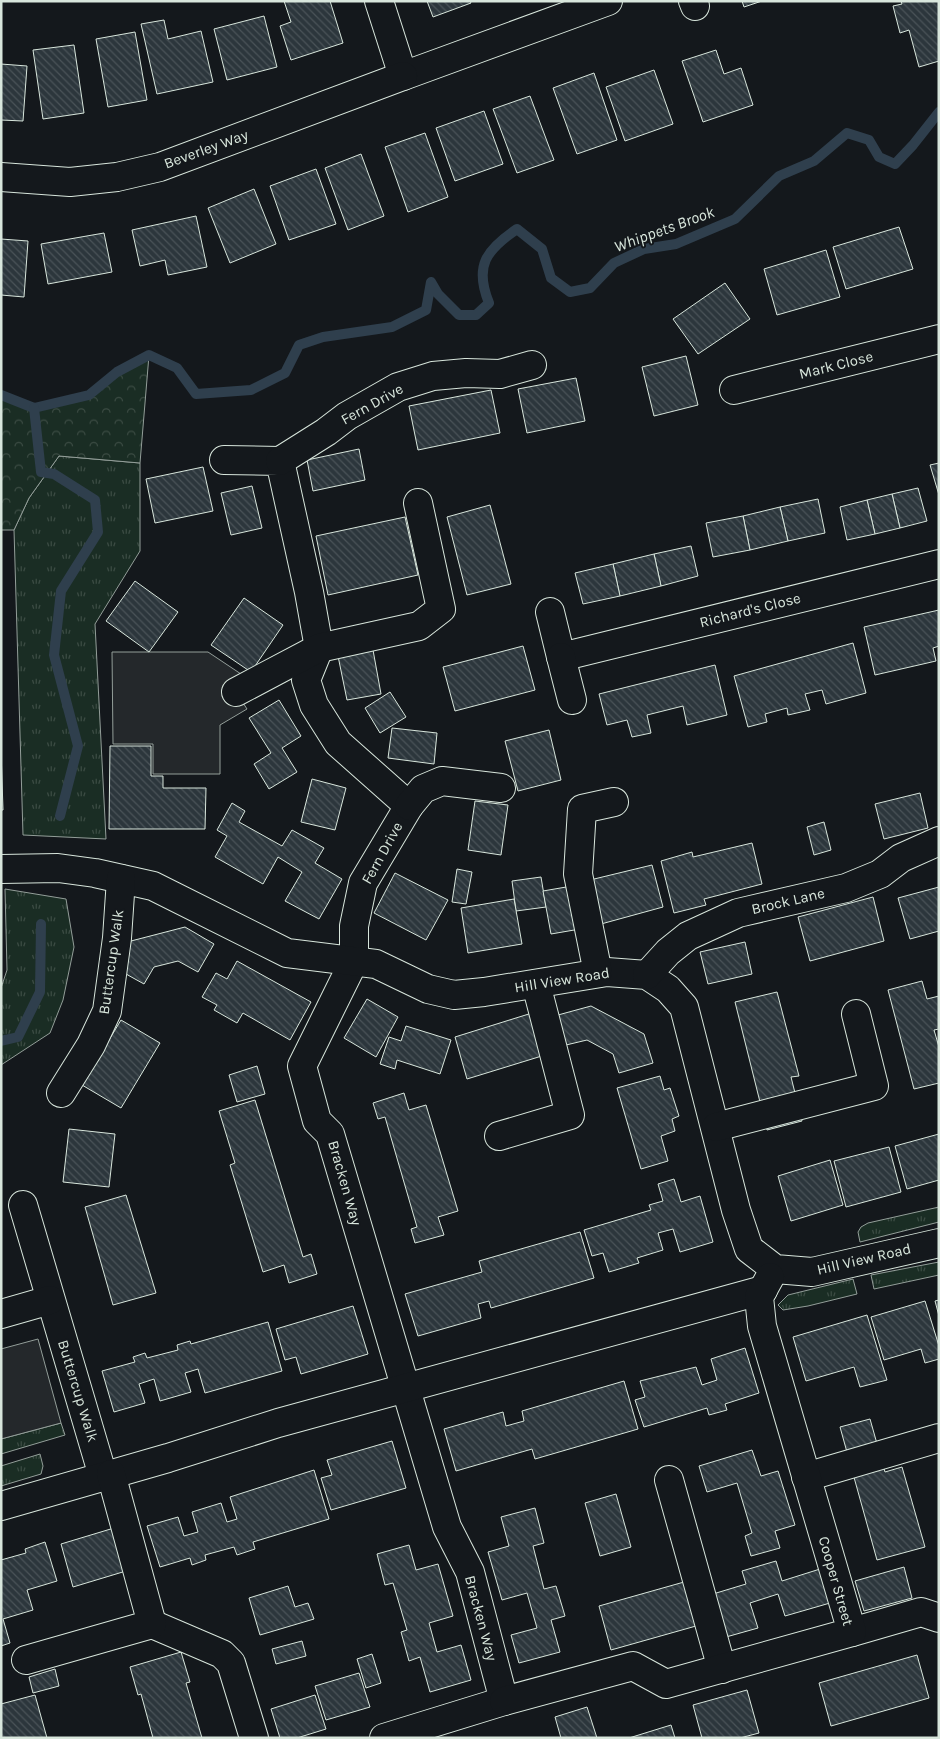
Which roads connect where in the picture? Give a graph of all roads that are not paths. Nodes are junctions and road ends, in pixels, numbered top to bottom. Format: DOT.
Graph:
graph roads {
  1 [pos="379,1"];
  2 [pos="608,1"];
  3 [pos="403,76"];
  4 [pos="1,177"];
  5 [pos="939,339"];
  6 [pos="532,365"];
  7 [pos="734,390"];
  8 [pos="224,460"];
  9 [pos="280,461"];
  10 [pos="418,504"];
  11 [pos="939,564"];
  12 [pos="550,612"];
  13 [pos="319,648"];
  14 [pos="561,656"];
  15 [pos="236,692"];
  16 [pos="572,700"];
  17 [pos="501,788"];
  18 [pos="614,802"];
  19 [pos="409,806"];
  20 [pos="939,841"];
  21 [pos="1,869"];
  22 [pos="121,879"];
  23 [pos="354,961"];
  24 [pos="598,973"];
  25 [pos="648,975"];
  26 [pos="536,984"];
  27 [pos="856,1014"];
  28 [pos="61,1093"];
  29 [pos="716,1127"];
  30 [pos="499,1136"];
  31 [pos="23,1205"];
  32 [pos="939,1243"];
  33 [pos="769,1279"];
  34 [pos="50,1300"];
  35 [pos="1,1314"];
  36 [pos="406,1389"];
  37 [pos="939,1438"];
  38 [pos="107,1475"];
  39 [pos="806,1477"];
  40 [pos="669,1480"];
  41 [pos="1,1506"];
  42 [pos="939,1618"];
  43 [pos="152,1624"];
  44 [pos="852,1632"];
  45 [pos="26,1660"];
  46 [pos="722,1669"];
  47 [pos="504,1701"];
  48 [pos="254,1738"];
  49 [pos="384,1738"];
  1 -- 3 [label="street"];
  2 -- 3 [label="street, Beverley Way"];
  3 -- 4 [label="street, Beverley Way"];
  5 -- 7 [label="street, Mark Close"];
  6 -- 9 [label="street, Fern Drive"];
  8 -- 9 [label="street"];
  9 -- 13 [label="street"];
  10 -- 13 [label="street"];
  11 -- 14 [label="street, Richard's Close"];
  12 -- 14 [label="street"];
  13 -- 15 [label="street"];
  13 -- 19 [label="street, Fern Drive"];
  14 -- 16 [label="street"];
  17 -- 19 [label="street, Fern Drive"];
  18 -- 24 [label="street"];
  19 -- 23 [label="street, Fern Drive"];
  20 -- 25 [label="street, Brock Lane"];
  21 -- 22 [label="street, Hill View Road"];
  22 -- 23 [label="street, Hill View Road"];
  22 -- 28 [label="street, Buttercup Walk"];
  23 -- 26 [label="street, Hill View Road"];
  23 -- 36 [label="street, Bracken Way"];
  24 -- 25 [label="street, Hill View Road"];
  24 -- 26 [label="street, Hill View Road"];
  25 -- 29 [label="street, Hill View Road"];
  26 -- 30 [label="street"];
  27 -- 29 [label="street"];
  29 -- 33 [label="street, Hill View Road"];
  31 -- 34 [label="street, Buttercup Walk"];
  32 -- 33 [label="street, Hill View Road"];
  33 -- 36 [label="street"];
  33 -- 39 [label="street, Cooper Street"];
  34 -- 35 [label="street"];
  34 -- 38 [label="street, Buttercup Walk"];
  36 -- 38 [label="street"];
  36 -- 47 [label="street, Bracken Way"];
  37 -- 39 [label="street"];
  38 -- 41 [label="street"];
  38 -- 43 [label="street, Buttercup Walk"];
  39 -- 44 [label="street, Cooper Street"];
  40 -- 46 [label="street"];
  42 -- 44 [label="street"];
  43 -- 45 [label="street"];
  43 -- 48 [label="street"];
  44 -- 46 [label="street, Cooper Street"];
  46 -- 47 [label="street, Cooper Street"];
  47 -- 49 [label="street"];
}
